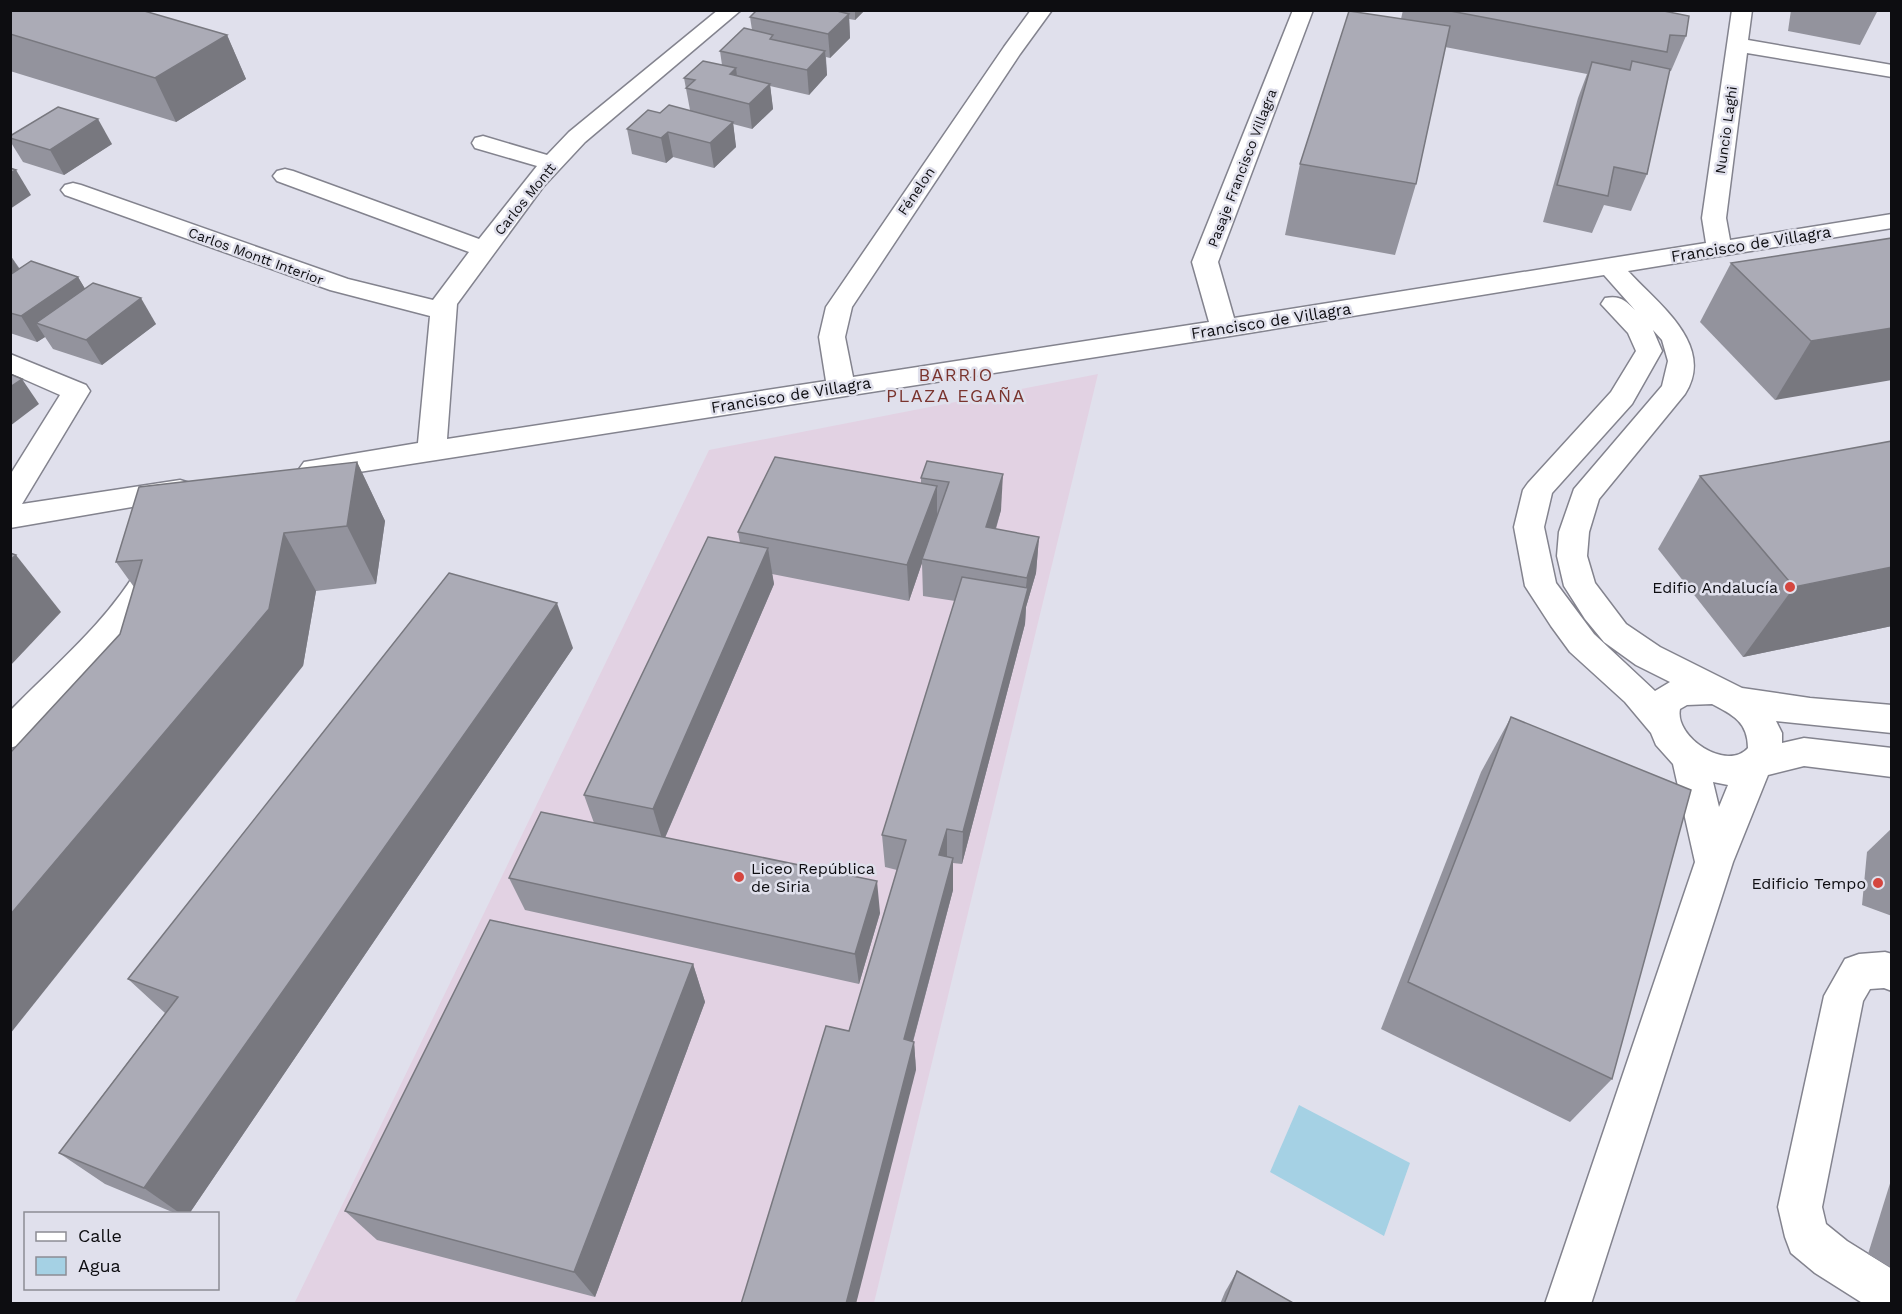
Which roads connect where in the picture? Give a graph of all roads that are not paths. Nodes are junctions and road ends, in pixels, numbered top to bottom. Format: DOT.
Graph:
graph roads {
  1 [pos="731,10"];
  2 [pos="1042,10"];
  3 [pos="1303,10"];
  4 [pos="1742,10"];
  5 [pos="1738,45"];
  6 [pos="1892,71"];
  7 [pos="483,143"];
  8 [pos="553,164"];
  9 [pos="285,176"];
  10 [pos="73,190"];
  11 [pos="1892,221"];
  12 [pos="484,249"];
  13 [pos="1719,249"];
  14 [pos="1610,267"];
  15 [pos="1581,271"];
  16 [pos="443,311"];
  17 [pos="1224,328"];
  18 [pos="10,363"];
  19 [pos="841,387"];
  20 [pos="432,450"];
  21 [pos="292,472"];
  22 [pos="10,500"];
  23 [pos="10,516"];
  24 [pos="1725,696"];
  25 [pos="1892,719"];
  26 [pos="1661,723"];
  27 [pos="10,734"];
  28 [pos="1689,757"];
  29 [pos="1892,763"];
  30 [pos="1755,764"];
  31 [pos="1714,862"];
  32 [pos="1892,973"];
  33 [pos="1892,1295"];
  34 [pos="1568,1304"];
  1 -- 8 [label="street, Carlos Montt"];
  2 -- 19 [label="street, Fénelon"];
  3 -- 17 [label="street, Pasaje Francisco Villagra"];
  4 -- 5 [label="street, Nuncio Laghi"];
  5 -- 6 [label="street"];
  5 -- 13 [label="street, Nuncio Laghi"];
  7 -- 8 [label="street"];
  8 -- 12 [label="street, Carlos Montt"];
  9 -- 12 [label="street"];
  10 -- 16 [label="street, Carlos Montt Interior"];
  11 -- 13 [label="street, Francisco de Villagra"];
  12 -- 16 [label="street, Carlos Montt"];
  13 -- 14 [label="street, Francisco de Villagra"];
  14 -- 15 [label="street, Francisco de Villagra"];
  14 -- 24 [label="street"];
  15 -- 17 [label="street, Francisco de Villagra"];
  15 -- 26 [label="street"];
  16 -- 20 [label="street, Carlos Montt"];
  17 -- 19 [label="street, Francisco de Villagra"];
  18 -- 22 [label="street"];
  19 -- 20 [label="street, Francisco de Villagra"];
  20 -- 21 [label="street, Francisco de Villagra"];
  23 -- 27 [label="street"];
  24 -- 25 [label="street"];
  24 -- 26 [label="street"];
  24 -- 30 [label="street"];
  26 -- 28 [label="street"];
  28 -- 30 [label="street"];
  28 -- 31 [label="street"];
  29 -- 30 [label="street"];
  30 -- 31 [label="street"];
  31 -- 34 [label="street"];
  32 -- 33 [label="street"];
}
